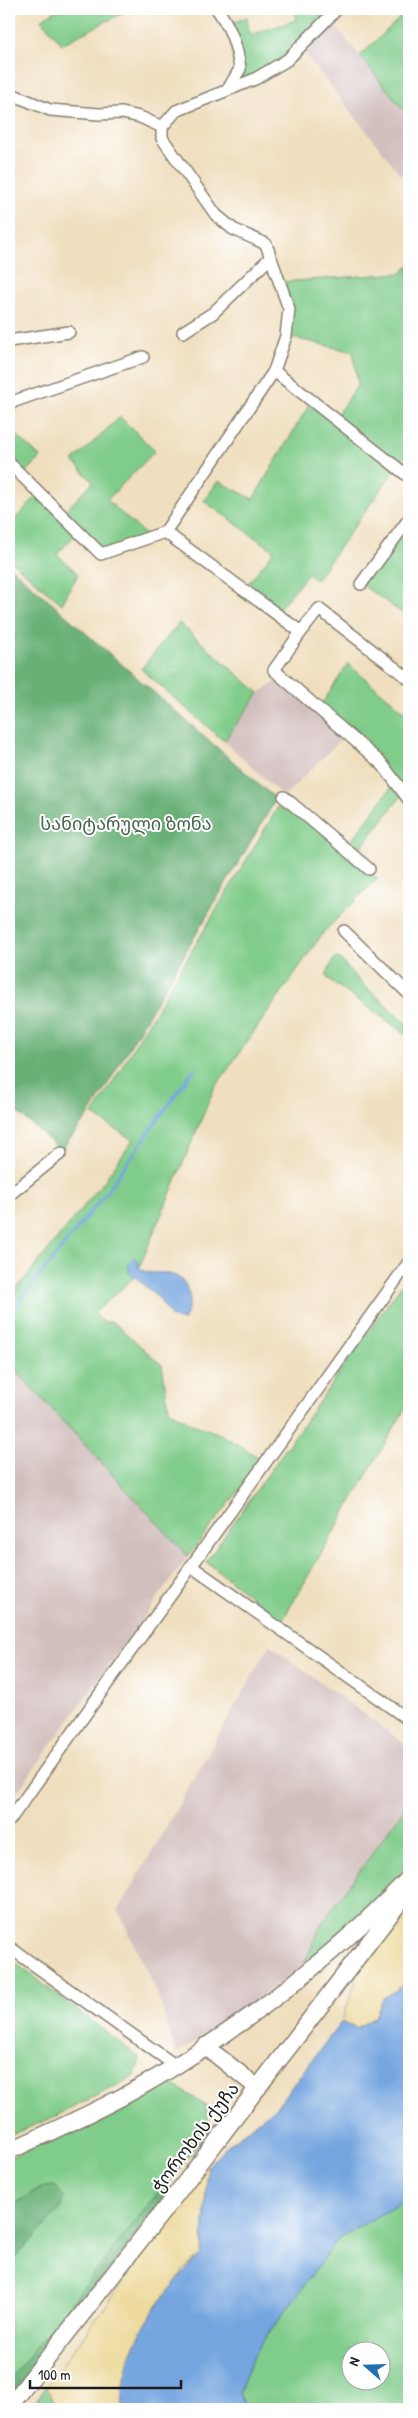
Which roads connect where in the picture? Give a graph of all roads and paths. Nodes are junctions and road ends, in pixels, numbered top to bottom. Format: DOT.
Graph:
graph roads {
  1 [pos="217,9"];
  2 [pos="337,9"];
  3 [pos="228,89"];
  4 [pos="9,93"];
  5 [pos="162,127"];
  6 [pos="270,258"];
  7 [pos="69,332"];
  8 [pos="183,332"];
  9 [pos="9,341"];
  10 [pos="143,357"];
  11 [pos="274,371"];
  12 [pos="9,405"];
  13 [pos="9,463"];
  14 [pos="409,476"];
  15 [pos="409,519"];
  16 [pos="166,532"];
  17 [pos="361,584"];
  18 [pos="301,632"];
  19 [pos="409,679"];
  20 [pos="284,797"];
  21 [pos="409,800"];
  22 [pos="369,869"];
  23 [pos="344,931"];
  24 [pos="409,994"];
  25 [pos="61,1153"];
  26 [pos="9,1195"];
  27 [pos="409,1262"];
  28 [pos="192,1566"];
  29 [pos="409,1720"];
  30 [pos="9,1821"];
  31 [pos="409,1878"];
  32 [pos="409,1890"];
  33 [pos="9,1946"];
  34 [pos="205,2046"];
  35 [pos="176,2066"];
  36 [pos="258,2088"];
  37 [pos="9,2151"];
  38 [pos="9,2407"];
  1 -- 3 [label="street"];
  2 -- 3 [label="street"];
  3 -- 5 [label="street"];
  4 -- 5 [label="street"];
  5 -- 6 [label="street"];
  6 -- 8 [label="street"];
  6 -- 11 [label="street"];
  7 -- 9 [label="street"];
  10 -- 12 [label="street"];
  11 -- 14 [label="street"];
  11 -- 16 [label="street"];
  13 -- 16 [label="street"];
  15 -- 17 [label="street"];
  16 -- 18 [label="street"];
  18 -- 19 [label="street"];
  18 -- 21 [label="street"];
  20 -- 22 [label="street"];
  23 -- 24 [label="street"];
  25 -- 26 [label="street"];
  27 -- 28 [label="street"];
  28 -- 29 [label="street"];
  28 -- 30 [label="street"];
  31 -- 34 [label="street"];
  32 -- 36 [label="street, ჭოროხის ქუჩა"];
  33 -- 35 [label="street"];
  34 -- 35 [label="street"];
  34 -- 36 [label="street"];
  35 -- 37 [label="street"];
  36 -- 38 [label="street, ჭოროხის ქუჩა"];
}
